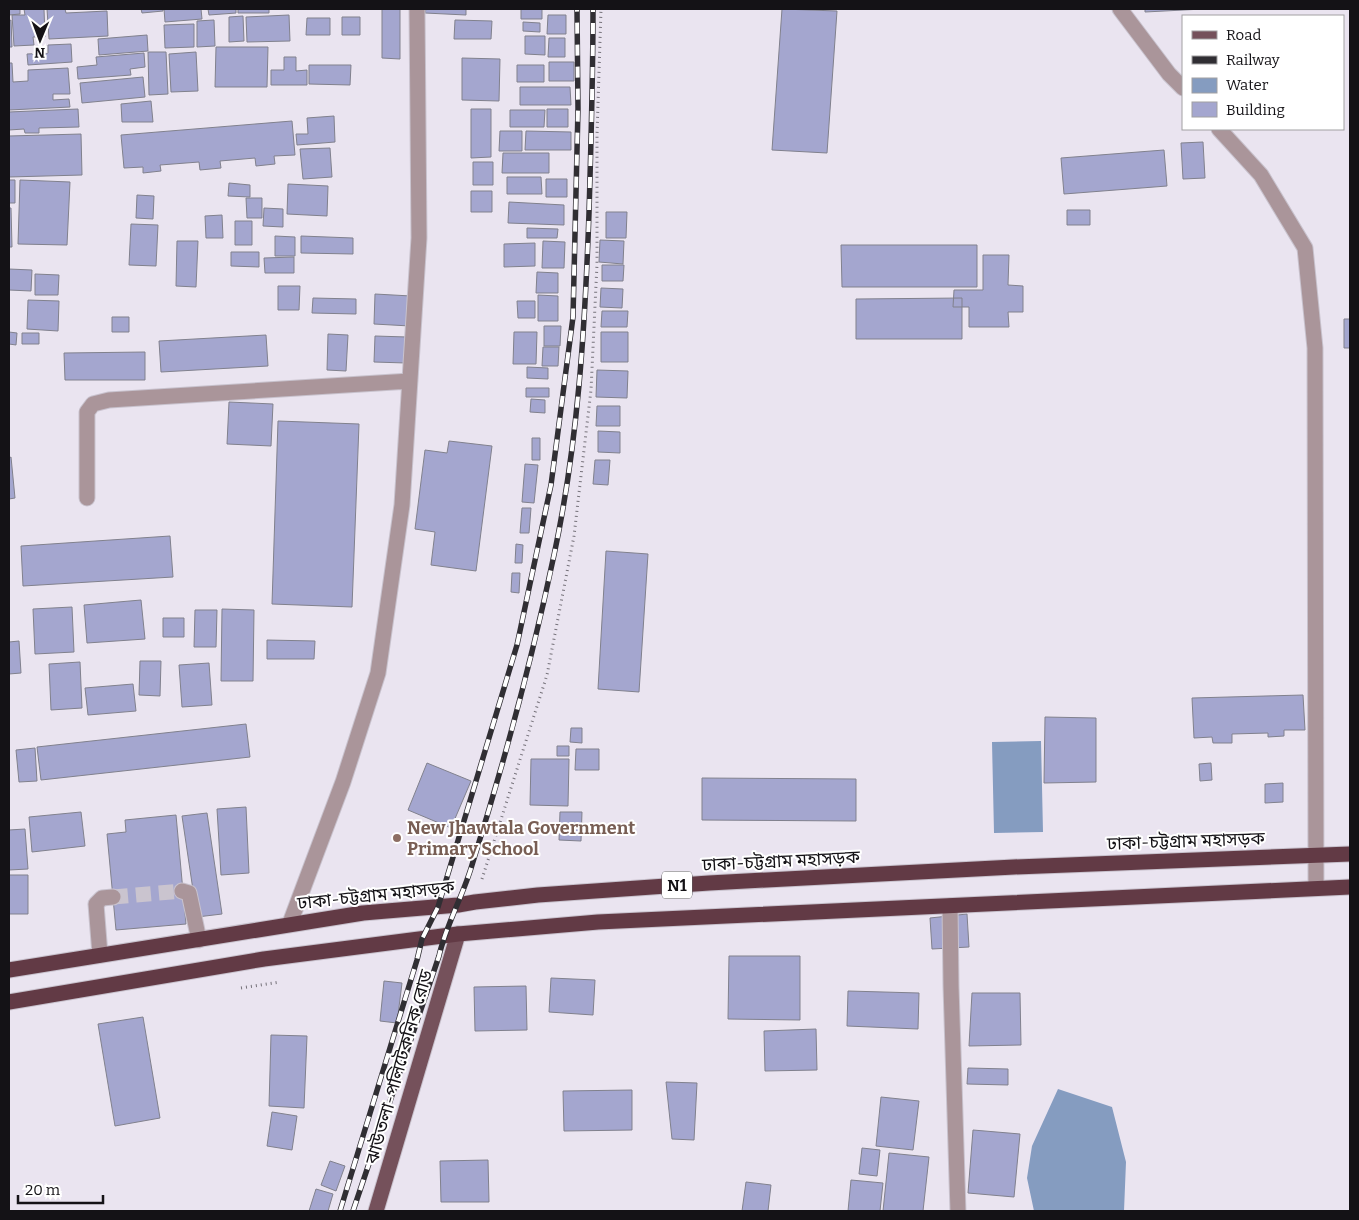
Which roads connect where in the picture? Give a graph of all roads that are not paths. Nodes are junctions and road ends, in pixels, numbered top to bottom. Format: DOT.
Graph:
graph roads {
  1 [pos="417,9"];
  2 [pos="1120,9"];
  3 [pos="1182,87"];
  4 [pos="1220,130"];
  5 [pos="410,381"];
  6 [pos="87,498"];
  7 [pos="1350,854"];
  8 [pos="1315,855"];
  9 [pos="1350,887"];
  10 [pos="1316,888"];
  11 [pos="182,891"];
  12 [pos="113,897"];
  13 [pos="950,906"];
  14 [pos="290,923"];
  15 [pos="458,934"];
  16 [pos="199,940"];
  17 [pos="100,955"];
  18 [pos="9,970"];
  19 [pos="9,1002"];
  20 [pos="376,1211"];
  21 [pos="958,1211"];
  1 -- 5 [label="street"];
  2 -- 3 [label="street"];
  4 -- 8 [label="street"];
  5 -- 6 [label="street"];
  5 -- 14 [label="street"];
  7 -- 8 [label="highway, ঢাকা-চট্টগ্রাম মহাসড়ক / N1"];
  8 -- 10 [label="street"];
  8 -- 14 [label="highway, ঢাকা-চট্টগ্রাম মহাসড়ক / N1"];
  9 -- 10 [label="highway, N1"];
  10 -- 13 [label="highway, N1"];
  11 -- 16 [label="street"];
  12 -- 17 [label="street"];
  13 -- 15 [label="highway, N1"];
  13 -- 21 [label="street"];
  14 -- 16 [label="highway, ঢাকা-চট্টগ্রাম মহাসড়ক / N1"];
  15 -- 19 [label="highway, N1"];
  15 -- 20 [label="main road, ঝাউতলা-পলিটেকনিক রোড"];
  16 -- 17 [label="highway, ঢাকা-চট্টগ্রাম মহাসড়ক / N1"];
  17 -- 18 [label="highway, ঢাকা-চট্টগ্রাম মহাসড়ক / N1"];
}
